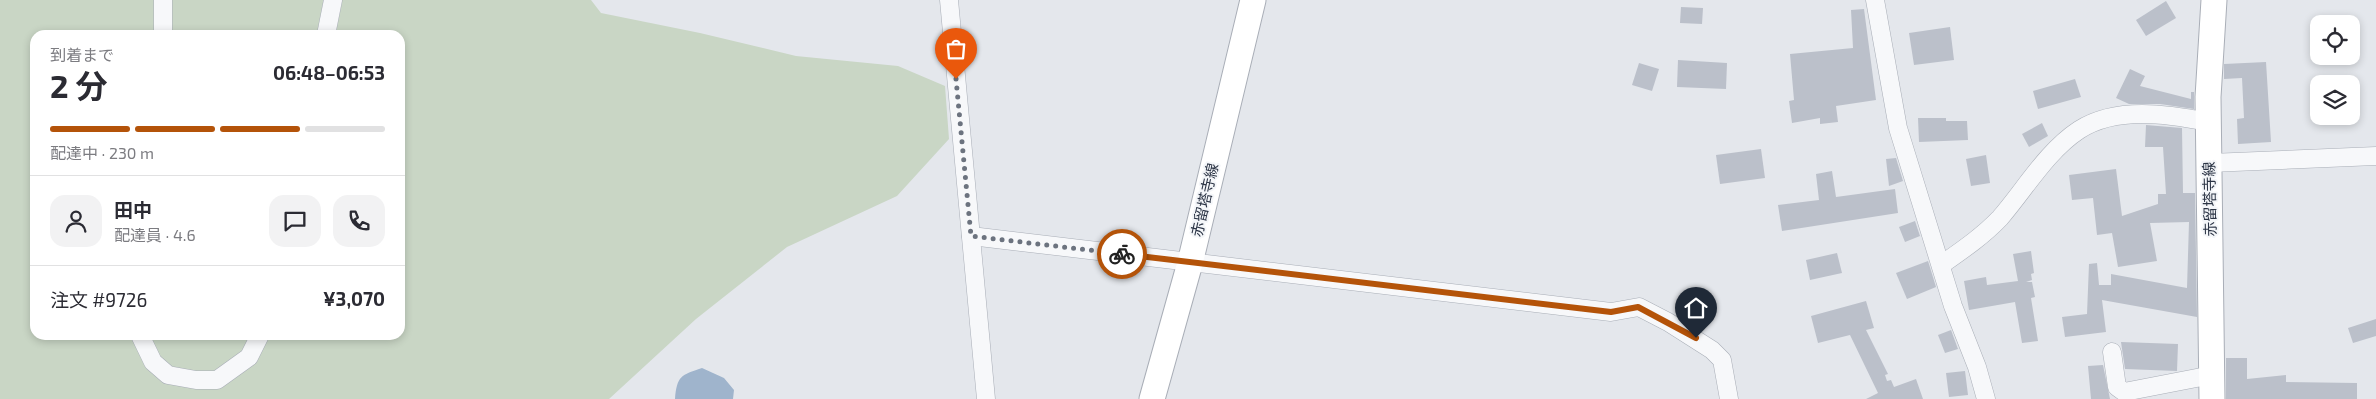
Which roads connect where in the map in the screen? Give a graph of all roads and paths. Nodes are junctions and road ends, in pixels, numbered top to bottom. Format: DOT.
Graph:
graph roads {
  1 [pos="162,0"];
  2 [pos="333,0"];
  3 [pos="949,0"];
  4 [pos="1253,0"];
  5 [pos="1875,0"];
  6 [pos="2214,0"];
  7 [pos="163,30"];
  8 [pos="327,30"];
  9 [pos="2208,122"];
  10 [pos="2376,156"];
  11 [pos="2210,163"];
  12 [pos="971,236"];
  13 [pos="1190,263"];
  14 [pos="1941,266"];
  15 [pos="142,340"];
  16 [pos="257,340"];
  17 [pos="2112,352"];
  18 [pos="2212,387"];
  19 [pos="986,399"];
  20 [pos="1152,399"];
  21 [pos="1729,399"];
  22 [pos="1986,399"];
  1 -- 7 [label="street"];
  2 -- 8 [label="street"];
  3 -- 12 [label="street"];
  4 -- 13 [label="main road, 赤留塔寺線"];
  5 -- 14 [label="street"];
  6 -- 9 [label="main road, 赤留塔寺線"];
  9 -- 11 [label="main road, 赤留塔寺線"];
  9 -- 14 [label="street"];
  10 -- 11 [label="street"];
  11 -- 18 [label="main road, 赤留塔寺線"];
  12 -- 13 [label="street"];
  12 -- 19 [label="street"];
  13 -- 20 [label="main road, 赤留塔寺線"];
  13 -- 21 [label="street"];
  14 -- 22 [label="street"];
  15 -- 16 [label="street"];
  17 -- 18 [label="street"];
}
